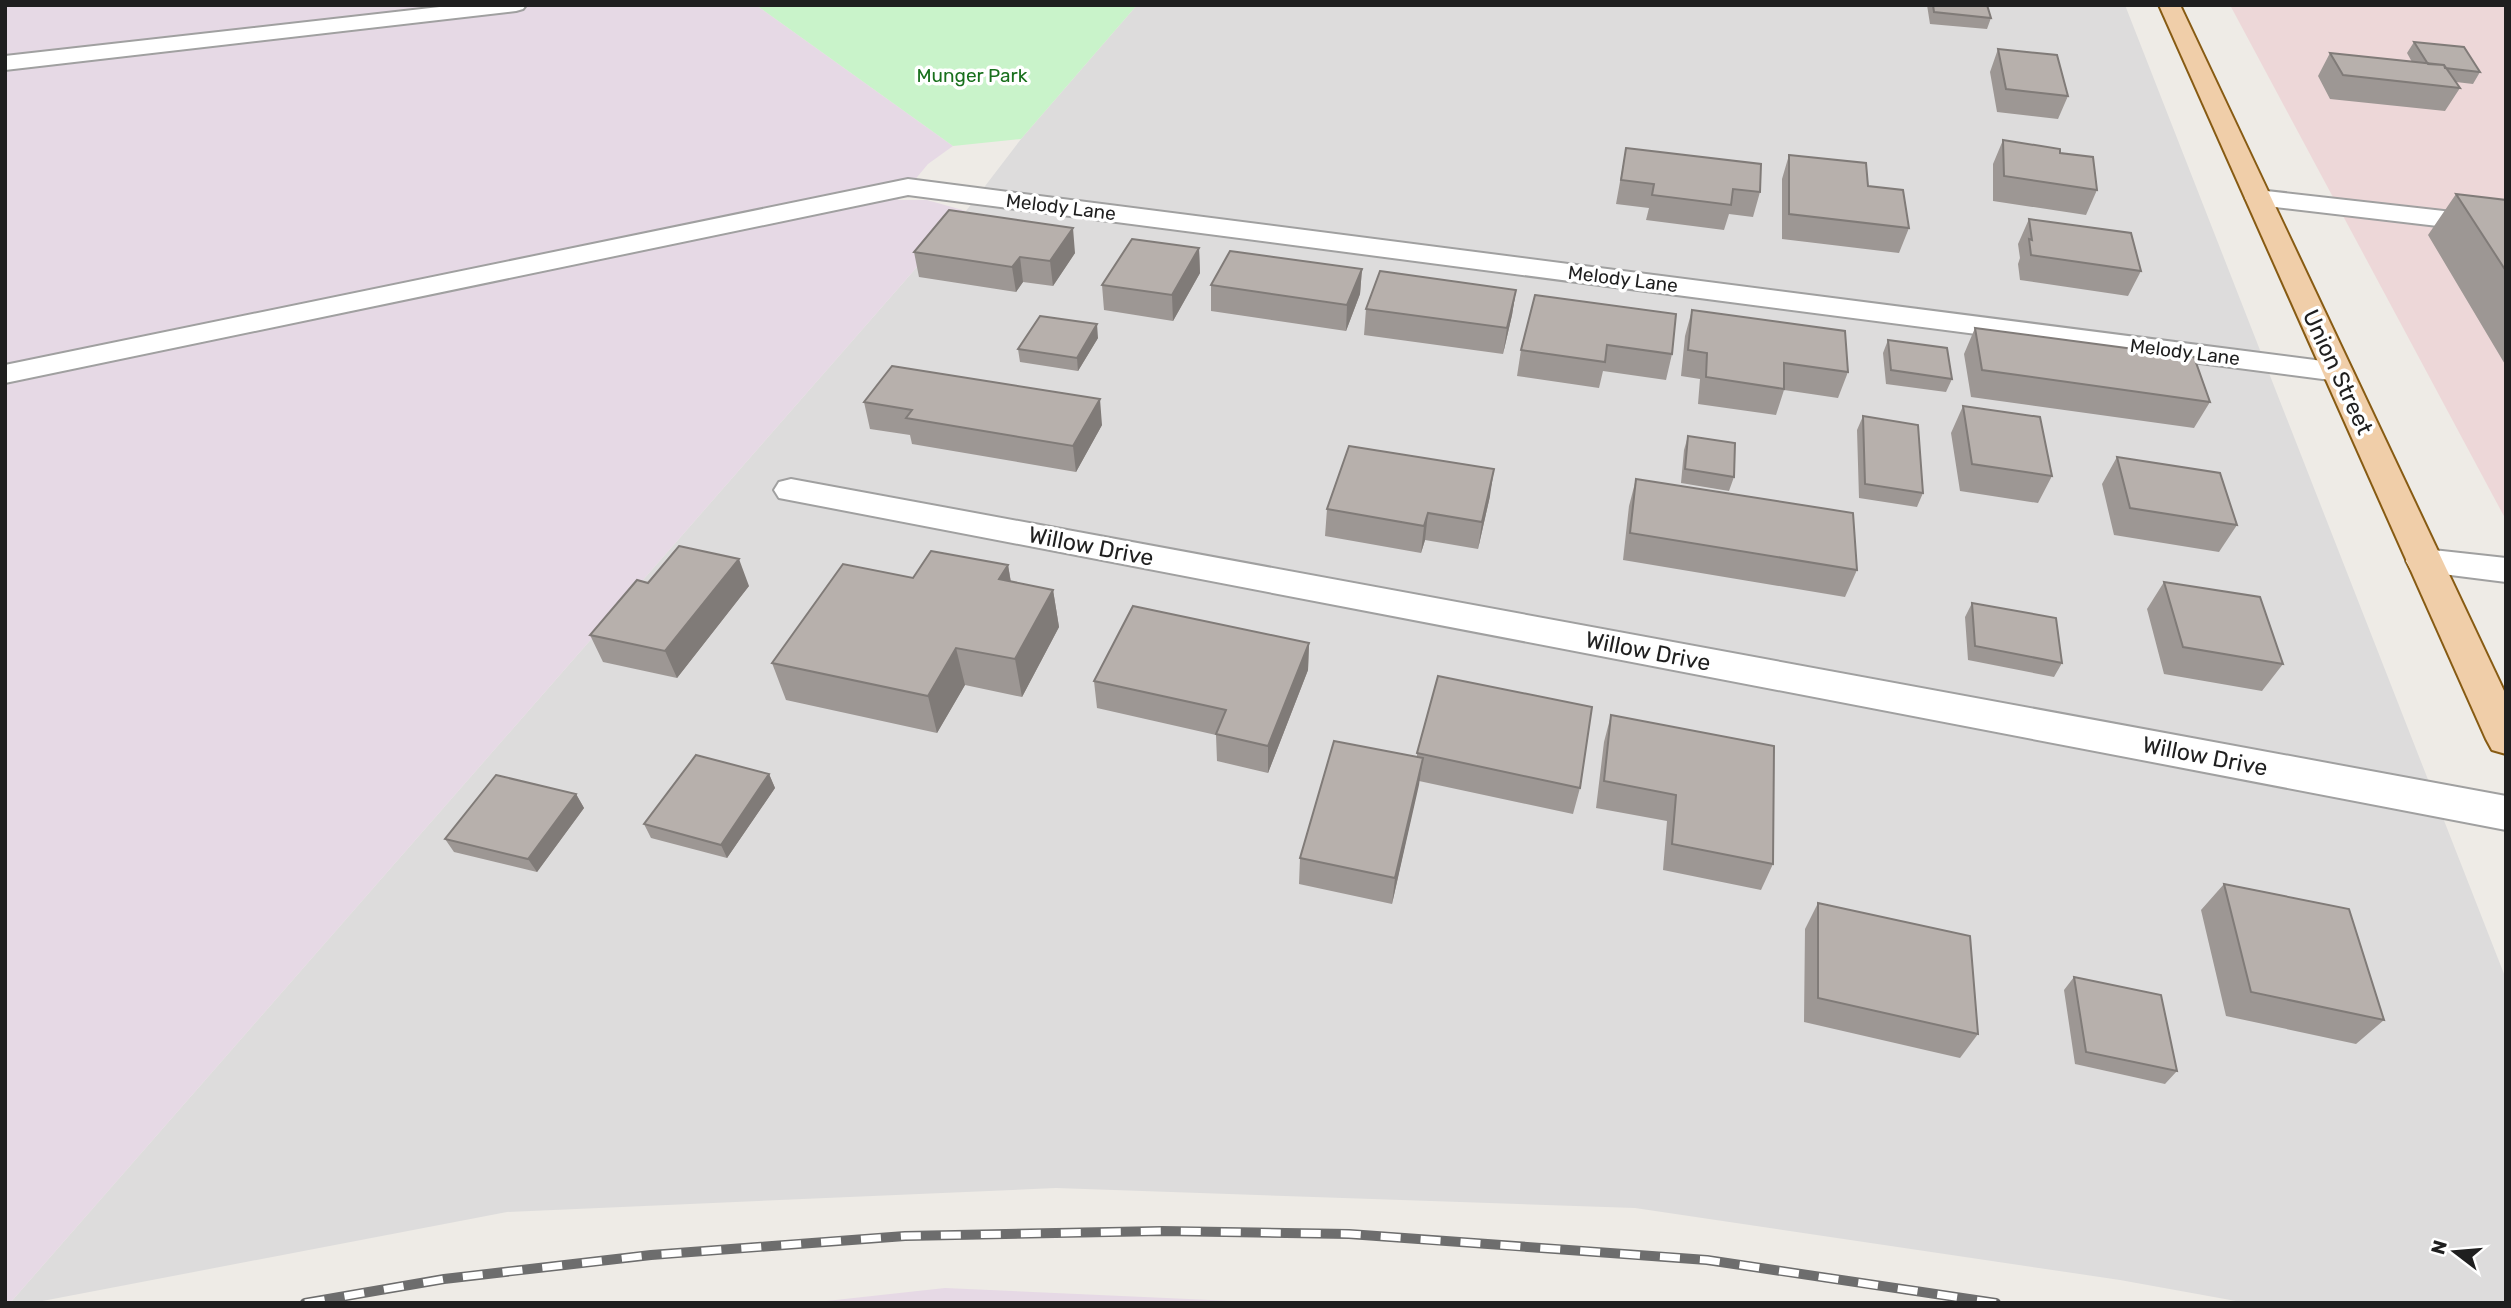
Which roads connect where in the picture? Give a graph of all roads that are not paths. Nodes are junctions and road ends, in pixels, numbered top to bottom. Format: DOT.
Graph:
graph roads {
  1 [pos="516,5"];
  2 [pos="2169,5"];
  3 [pos="5,63"];
  4 [pos="2258,198"];
  5 [pos="2506,226"];
  6 [pos="2338,372"];
  7 [pos="5,374"];
  8 [pos="791,490"];
  9 [pos="2424,561"];
  10 [pos="2506,570"];
  11 [pos="2506,740"];
  12 [pos="2506,813"];
  1 -- 3 [label="street"];
  2 -- 4 [label="main road, Union Street"];
  4 -- 5 [label="street"];
  4 -- 6 [label="main road, Union Street"];
  6 -- 7 [label="street, Melody Lane"];
  6 -- 9 [label="main road, Union Street"];
  8 -- 12 [label="street, Willow Drive"];
  9 -- 10 [label="street"];
  9 -- 11 [label="main road, Union Street"];
}
